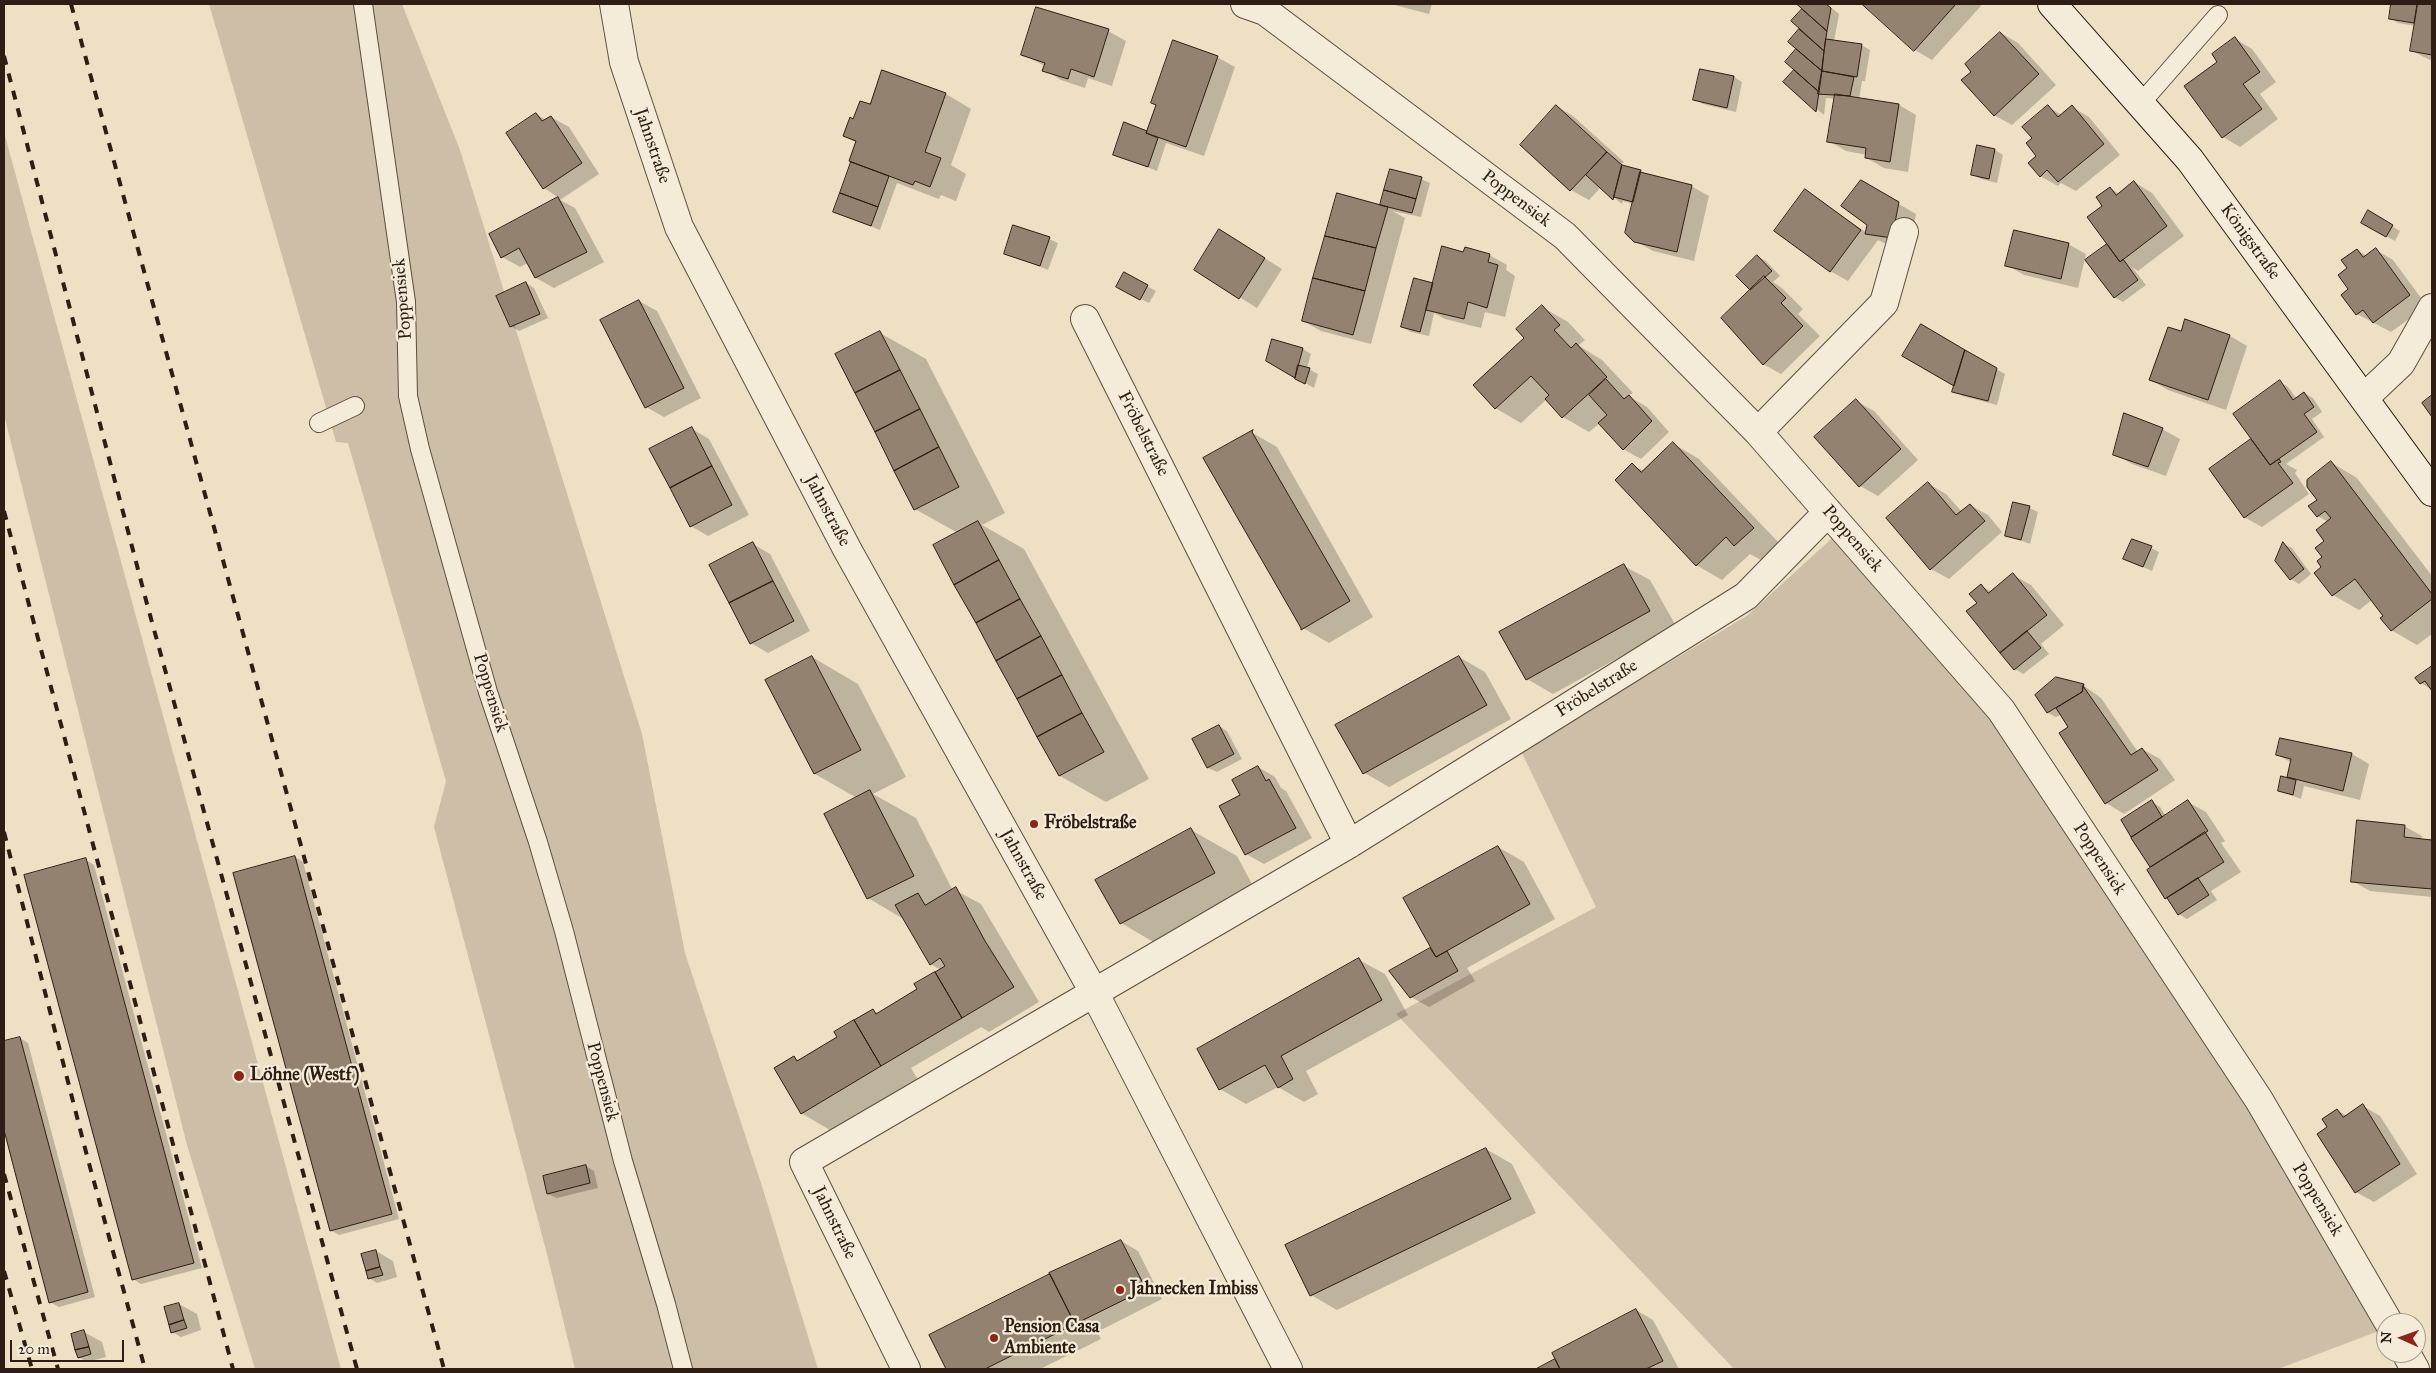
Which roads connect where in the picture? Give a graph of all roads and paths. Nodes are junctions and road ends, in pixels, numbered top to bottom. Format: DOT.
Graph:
graph roads {
  1 [pos="363,4"];
  2 [pos="614,4"];
  3 [pos="1245,4"];
  4 [pos="2052,4"];
  5 [pos="2218,15"];
  6 [pos="2141,103"];
  7 [pos="1904,232"];
  8 [pos="2432,308"];
  9 [pos="1085,319"];
  10 [pos="2364,398"];
  11 [pos="355,406"];
  12 [pos="319,423"];
  13 [pos="1758,432"];
  14 [pos="2432,492"];
  15 [pos="1828,512"];
  16 [pos="1349,844"];
  17 [pos="1095,994"];
  18 [pos="2383,1313"];
  19 [pos="1280,1366"];
  20 [pos="683,1369"];
  21 [pos="906,1369"];
  1 -- 20 [label="lane, Poppensiek"];
  2 -- 17 [label="street, Jahnstraße"];
  3 -- 13 [label="street, Poppensiek"];
  4 -- 6 [label="street, Königstraße"];
  5 -- 6 [label="lane"];
  6 -- 10 [label="street, Königstraße"];
  7 -- 13 [label="street"];
  8 -- 10 [label="street"];
  9 -- 16 [label="street, Fröbelstraße"];
  10 -- 14 [label="street, Königstraße"];
  11 -- 12 [label="lane"];
  13 -- 15 [label="street, Poppensiek"];
  15 -- 16 [label="street, Fröbelstraße"];
  15 -- 18 [label="street, Poppensiek"];
  16 -- 17 [label="street, Fröbelstraße"];
  17 -- 19 [label="street, Jahnstraße"];
  17 -- 21 [label="street, Jahnstraße"];
}
